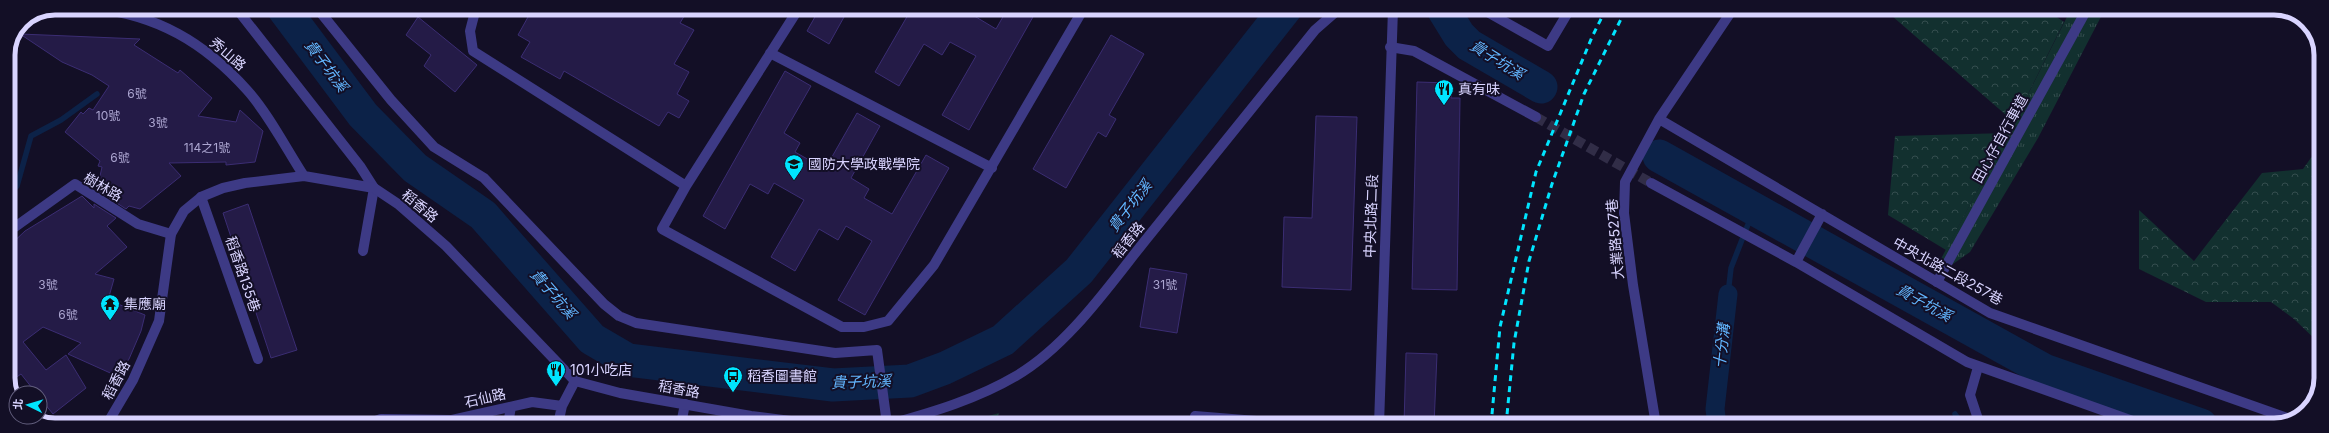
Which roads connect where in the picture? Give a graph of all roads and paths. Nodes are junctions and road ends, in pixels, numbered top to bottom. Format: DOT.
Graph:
graph roads {
  1 [pos="127,15"];
  2 [pos="241,15"];
  3 [pos="323,15"];
  4 [pos="474,15"];
  5 [pos="794,15"];
  6 [pos="1080,15"];
  7 [pos="1331,15"];
  8 [pos="1392,15"];
  9 [pos="1493,15"];
  10 [pos="1566,15"];
  11 [pos="1729,15"];
  12 [pos="2084,15"];
  13 [pos="1390,46"];
  14 [pos="770,53"];
  15 [pos="1536,117"];
  16 [pos="1659,119"];
  17 [pos="992,168"];
  18 [pos="304,176"];
  19 [pos="1651,183"];
  20 [pos="686,186"];
  21 [pos="374,188"];
  22 [pos="201,197"];
  23 [pos="1822,214"];
  24 [pos="15,227"];
  25 [pos="171,234"];
  26 [pos="363,251"];
  27 [pos="1796,262"];
  28 [pos="1937,282"];
  29 [pos="258,359"];
  30 [pos="1978,367"];
  31 [pos="575,381"];
  32 [pos="685,404"];
  33 [pos="562,406"];
  34 [pos="511,407"];
  35 [pos="1195,416"];
  36 [pos="2284,417"];
  37 [pos="111,418"];
  38 [pos="461,418"];
  39 [pos="509,418"];
  40 [pos="559,418"];
  41 [pos="682,418"];
  42 [pos="745,418"];
  43 [pos="887,418"];
  44 [pos="910,418"];
  45 [pos="1220,418"];
  46 [pos="1378,418"];
  47 [pos="1655,418"];
  48 [pos="1978,418"];
  49 [pos="2124,418"];
  1 -- 18 [label="street, 秀山路"];
  2 -- 21 [label="street"];
  3 -- 43 [label="street"];
  4 -- 20 [label="street"];
  5 -- 14 [label="street"];
  6 -- 17 [label="street"];
  7 -- 44 [label="street, 稻香路"];
  8 -- 13 [label="street, 中央北路二段"];
  9 -- 10 [label="street"];
  11 -- 16 [label="street, 大業路527巷"];
  12 -- 28 [label="street, 田心仔自行車道"];
  13 -- 15 [label="street"];
  13 -- 46 [label="street, 中央北路二段"];
  14 -- 17 [label="street"];
  14 -- 20 [label="street"];
  16 -- 23 [label="street, 中央北路二段257巷"];
  16 -- 47 [label="street, 大業路527巷"];
  17 -- 20 [label="street"];
  18 -- 21 [label="street, 稻香路"];
  18 -- 22 [label="street, 稻香路"];
  19 -- 27 [label="street"];
  21 -- 26 [label="street"];
  21 -- 31 [label="street, 稻香路"];
  22 -- 25 [label="street, 稻香路"];
  22 -- 29 [label="street, 稻香路135巷"];
  23 -- 27 [label="street"];
  23 -- 28 [label="street, 中央北路二段257巷"];
  24 -- 25 [label="street, 樹林路"];
  25 -- 37 [label="street, 稻香路"];
  27 -- 30 [label="street"];
  28 -- 36 [label="street, 中央北路二段257巷"];
  30 -- 48 [label="street"];
  30 -- 49 [label="street"];
  31 -- 32 [label="street, 稻香路"];
  31 -- 33 [label="street"];
  32 -- 41 [label="street"];
  32 -- 42 [label="street, 稻香路"];
  33 -- 34 [label="street, 石仙路"];
  33 -- 40 [label="street"];
  34 -- 38 [label="street, 石仙路"];
  34 -- 39 [label="street"];
  35 -- 45 [label="street"];
}
